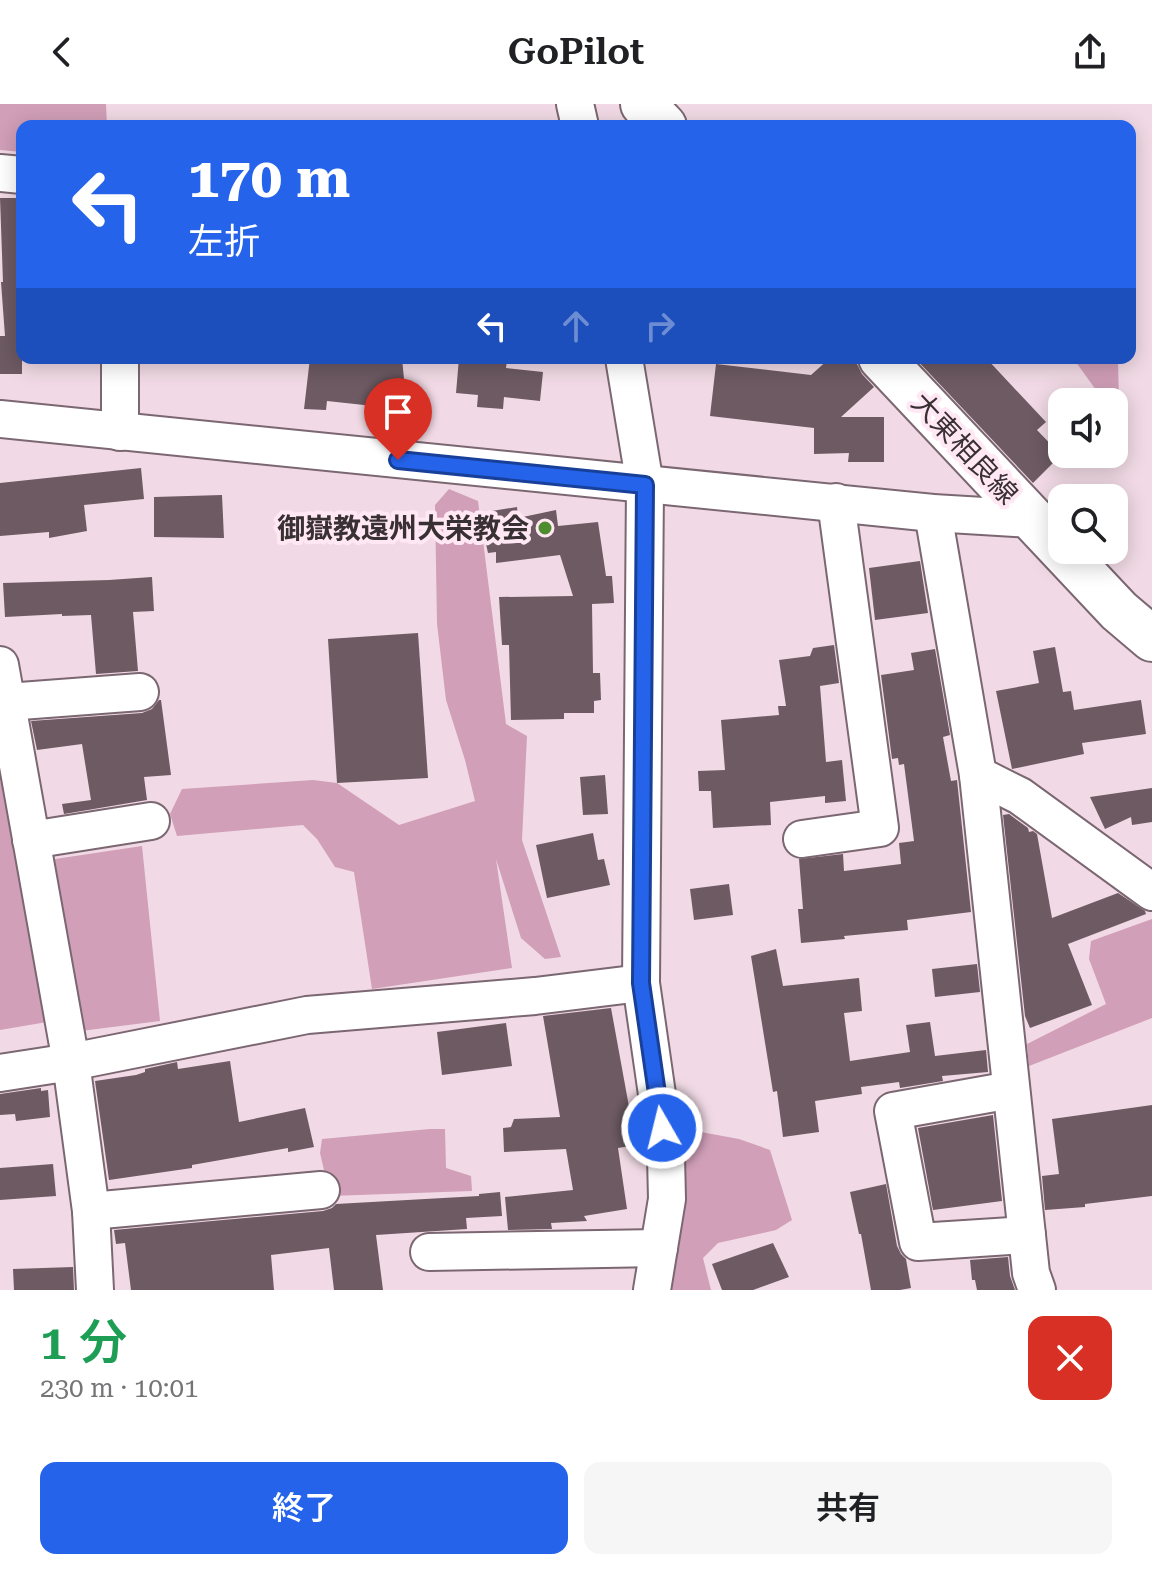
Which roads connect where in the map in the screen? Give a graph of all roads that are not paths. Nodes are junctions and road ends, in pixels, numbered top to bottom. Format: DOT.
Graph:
graph roads {
  1 [pos="643,104"];
  2 [pos="658,120"];
  3 [pos="120,364"];
  4 [pos="625,364"];
  5 [pos="887,364"];
  6 [pos="0,419"];
  7 [pos="120,432"];
  8 [pos="645,485"];
  9 [pos="836,502"];
  10 [pos="933,513"];
  11 [pos="1032,519"];
  12 [pos="1152,639"];
  13 [pos="0,665"];
  14 [pos="140,692"];
  15 [pos="7,702"];
  16 [pos="9,766"];
  17 [pos="978,775"];
  18 [pos="151,821"];
  19 [pos="802,839"];
  20 [pos="31,840"];
  21 [pos="1152,892"];
  22 [pos="641,983"];
  23 [pos="71,1062"];
  24 [pos="0,1073"];
  25 [pos="1011,1090"];
  26 [pos="321,1190"];
  27 [pos="91,1211"];
  28 [pos="1027,1235"];
  29 [pos="659,1248"];
  30 [pos="429,1252"];
  31 [pos="95,1290"];
  32 [pos="652,1290"];
  33 [pos="1037,1290"];
  1 -- 2 [label="main road"];
  3 -- 7 [label="street"];
  4 -- 8 [label="street"];
  5 -- 11 [label="main road, 大東相良線"];
  6 -- 7 [label="street"];
  7 -- 8 [label="street"];
  8 -- 9 [label="street"];
  8 -- 22 [label="street"];
  9 -- 10 [label="street"];
  9 -- 19 [label="street"];
  10 -- 11 [label="street"];
  10 -- 17 [label="street"];
  11 -- 12 [label="main road, 大東相良線"];
  13 -- 15 [label="street"];
  14 -- 15 [label="street"];
  15 -- 16 [label="street"];
  16 -- 20 [label="street"];
  17 -- 21 [label="street"];
  17 -- 25 [label="street"];
  18 -- 20 [label="street"];
  20 -- 23 [label="street"];
  22 -- 23 [label="street"];
  22 -- 29 [label="street"];
  23 -- 24 [label="street"];
  23 -- 27 [label="street"];
  25 -- 28 [label="street"];
  25 -- 28 [label="street"];
  26 -- 27 [label="street"];
  27 -- 31 [label="street"];
  28 -- 33 [label="street"];
  29 -- 30 [label="street"];
  29 -- 32 [label="street"];
}
